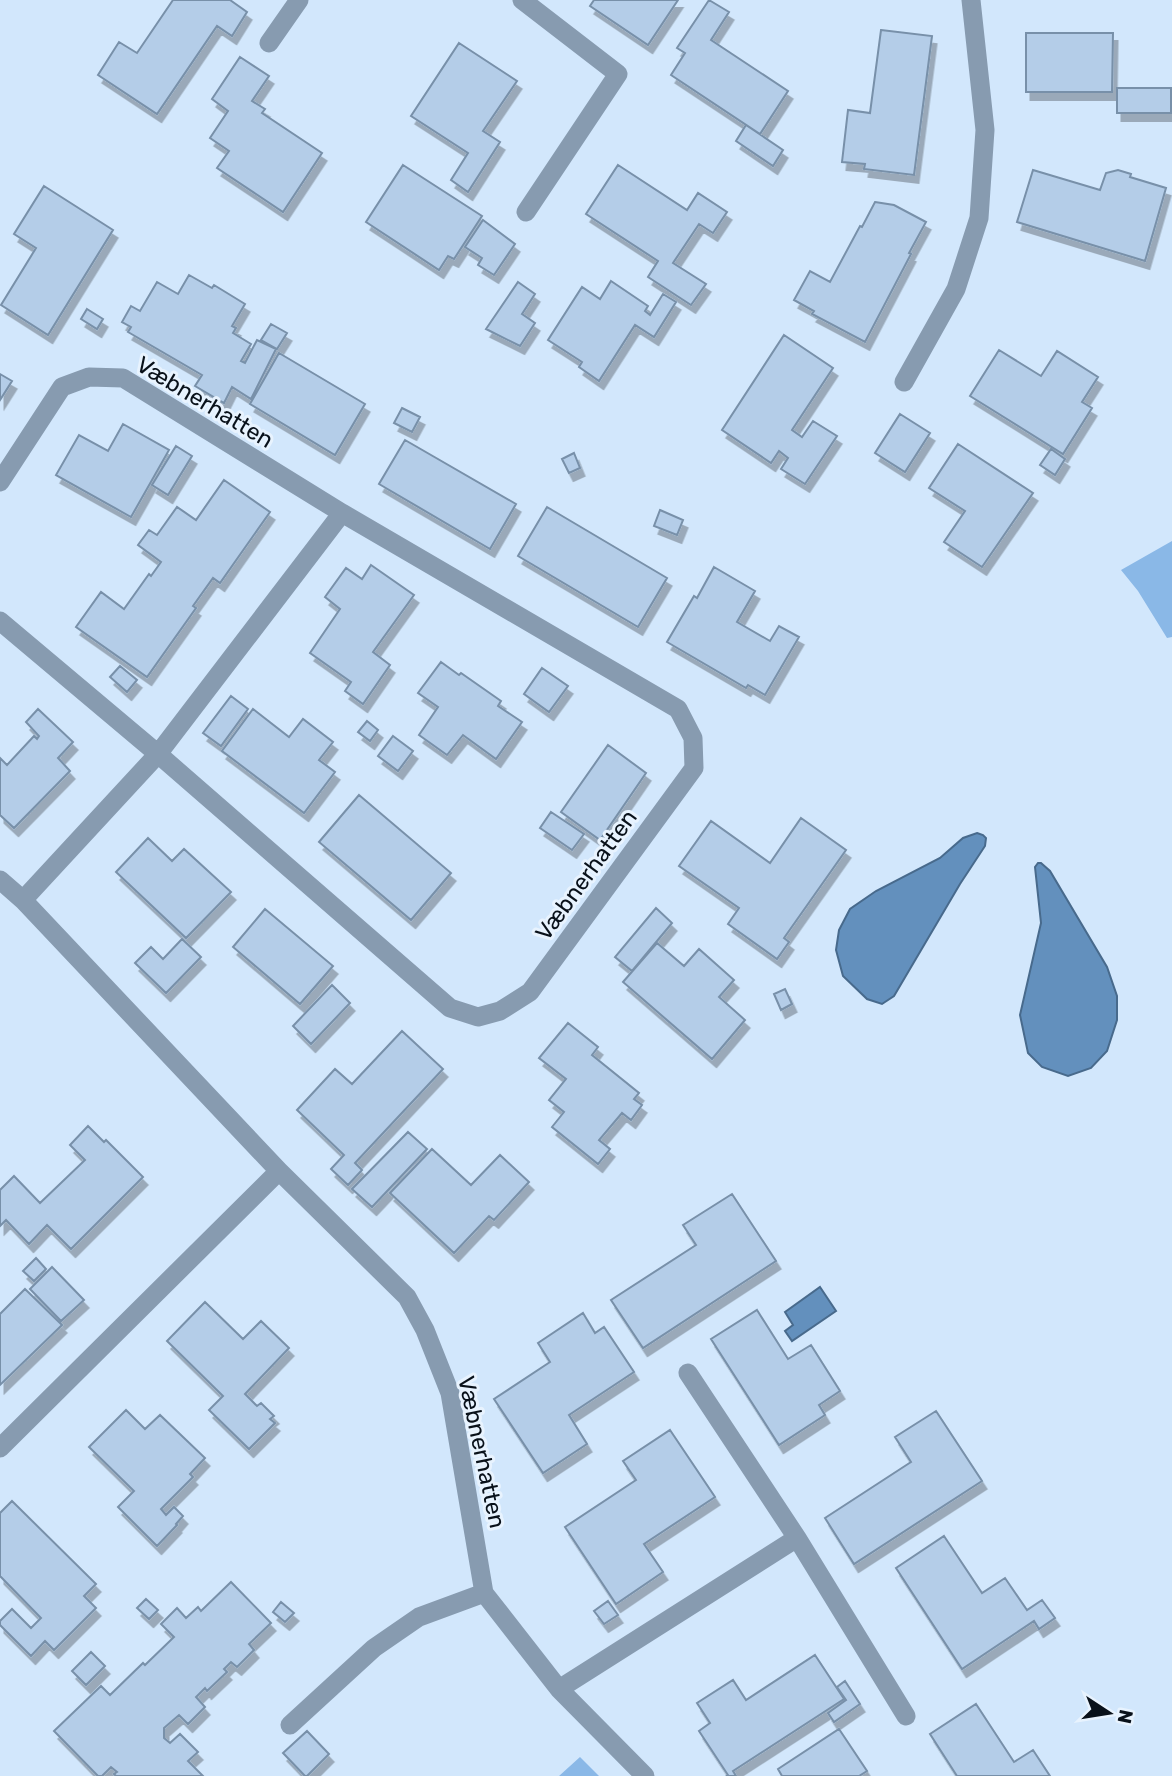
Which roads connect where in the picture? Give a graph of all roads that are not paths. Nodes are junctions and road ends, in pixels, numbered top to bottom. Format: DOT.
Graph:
graph roads {
  1 [pos="299,0"];
  2 [pos="522,0"];
  3 [pos="971,0"];
  4 [pos="269,43"];
  5 [pos="526,212"];
  6 [pos="904,382"];
  7 [pos="0,482"];
  8 [pos="342,513"];
  9 [pos="0,621"];
  10 [pos="158,754"];
  11 [pos="0,880"];
  12 [pos="23,900"];
  13 [pos="279,1171"];
  14 [pos="688,1373"];
  15 [pos="0,1448"];
  16 [pos="797,1538"];
  17 [pos="484,1593"];
  18 [pos="559,1689"];
  19 [pos="906,1716"];
  20 [pos="290,1725"];
  21 [pos="645,1776"];
  1 -- 4 [label="street"];
  2 -- 5 [label="street"];
  3 -- 6 [label="street"];
  7 -- 8 [label="street, Væbnerhatten"];
  8 -- 10 [label="street"];
  8 -- 10 [label="street, Væbnerhatten"];
  9 -- 10 [label="street, Væbnerhatten"];
  10 -- 12 [label="street"];
  11 -- 12 [label="street, Væbnerhatten"];
  12 -- 13 [label="street, Væbnerhatten"];
  13 -- 15 [label="street"];
  13 -- 17 [label="street, Væbnerhatten"];
  14 -- 16 [label="street"];
  16 -- 18 [label="street"];
  16 -- 19 [label="street"];
  17 -- 18 [label="street, Væbnerhatten"];
  17 -- 20 [label="street"];
  18 -- 21 [label="street, Væbnerhatten"];
}
